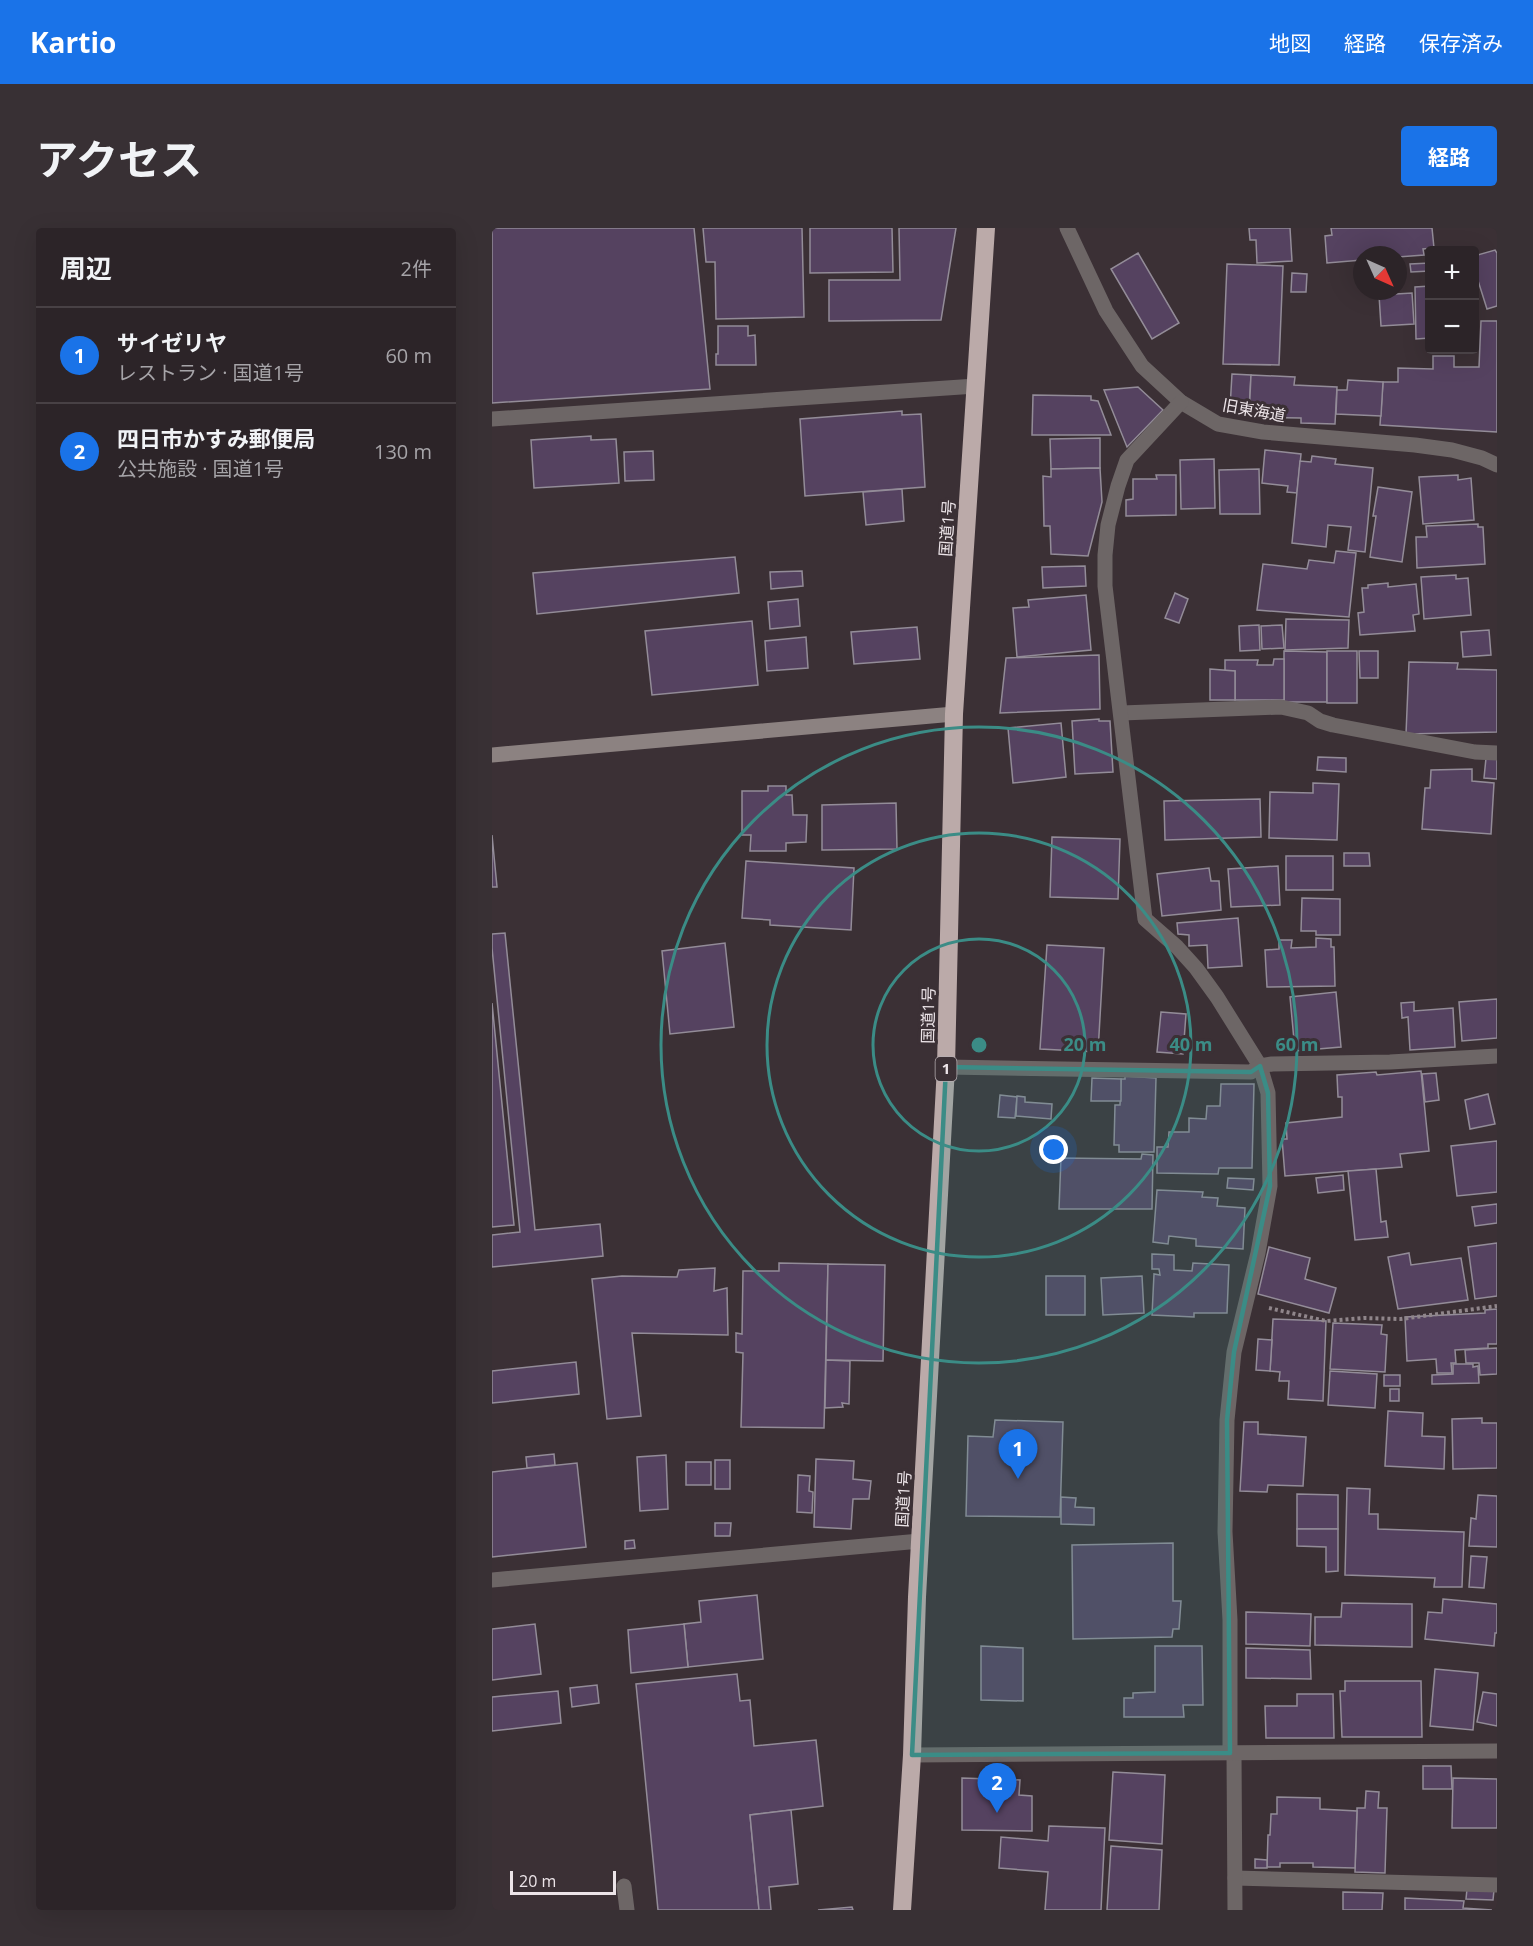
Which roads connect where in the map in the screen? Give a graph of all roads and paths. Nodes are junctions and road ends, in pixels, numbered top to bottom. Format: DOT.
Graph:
graph roads {
  1 [pos="986,228"];
  2 [pos="1067,228"];
  3 [pos="976,386"];
  4 [pos="1181,402"];
  5 [pos="492,419"];
  6 [pos="1497,465"];
  7 [pos="1122,713"];
  8 [pos="954,714"];
  9 [pos="1497,753"];
  10 [pos="492,756"];
  11 [pos="1497,1056"];
  12 [pos="1260,1066"];
  13 [pos="946,1067"];
  14 [pos="1245,1302"];
  15 [pos="1497,1306"];
  16 [pos="920,1541"];
  17 [pos="492,1580"];
  18 [pos="1497,1751"];
  19 [pos="1232,1753"];
  20 [pos="912,1755"];
  21 [pos="1235,1878"];
  22 [pos="1497,1885"];
  23 [pos="624,1886"];
  24 [pos="627,1910"];
  25 [pos="902,1910"];
  26 [pos="1235,1910"];
  1 -- 3 [label="highway, 国道1号 / 1"];
  2 -- 4 [label="street, 旧東海道"];
  3 -- 5 [label="street"];
  3 -- 8 [label="highway, 国道1号 / 1"];
  4 -- 6 [label="street, 旧東海道"];
  4 -- 7 [label="street"];
  7 -- 9 [label="street"];
  7 -- 12 [label="street"];
  8 -- 10 [label="street"];
  8 -- 13 [label="highway, 国道1号 / 1"];
  11 -- 12 [label="street"];
  12 -- 13 [label="street"];
  12 -- 14 [label="street"];
  13 -- 16 [label="highway, 国道1号 / 1"];
  14 -- 15 [label="path"];
  14 -- 19 [label="street"];
  16 -- 17 [label="street"];
  16 -- 20 [label="highway, 国道1号 / 1"];
  18 -- 19 [label="street"];
  19 -- 20 [label="street"];
  19 -- 21 [label="street"];
  20 -- 25 [label="highway, 国道1号 / 1"];
  21 -- 22 [label="street"];
  21 -- 26 [label="street"];
  23 -- 24 [label="street"];
}
